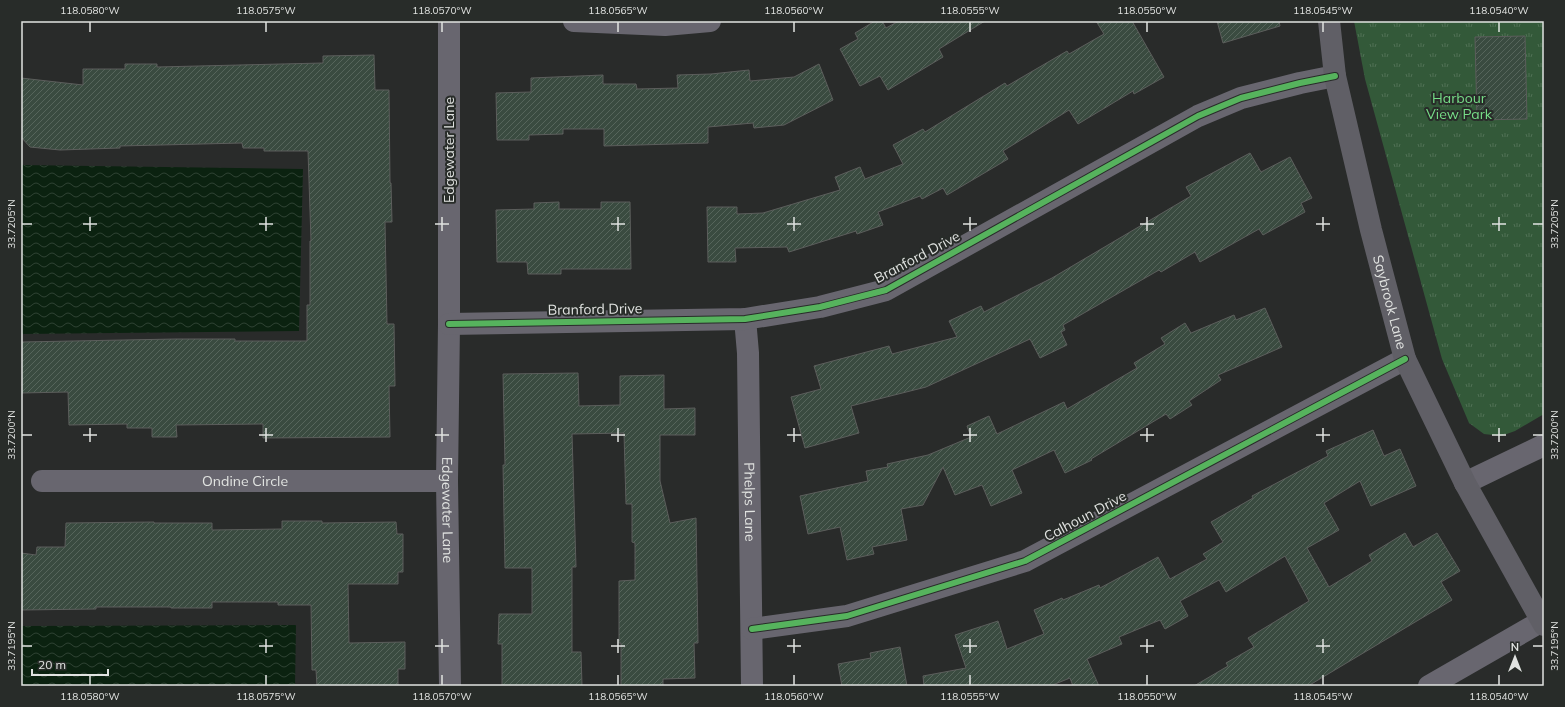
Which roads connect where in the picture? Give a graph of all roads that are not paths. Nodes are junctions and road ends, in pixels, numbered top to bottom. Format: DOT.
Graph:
graph roads {
  1 [pos="449,21"];
  2 [pos="574,21"];
  3 [pos="710,21"];
  4 [pos="1329,21"];
  5 [pos="1335,76"];
  6 [pos="745,319"];
  7 [pos="449,324"];
  8 [pos="1405,359"];
  9 [pos="1544,445"];
  10 [pos="42,481"];
  11 [pos="447,481"];
  12 [pos="1465,483"];
  13 [pos="1543,623"];
  14 [pos="752,629"];
  15 [pos="450,686"];
  16 [pos="752,686"];
  17 [pos="1429,686"];
  1 -- 7 [label="street, Edgewater Lane"];
  2 -- 3 [label="street"];
  4 -- 5 [label="street, Saybrook Lane"];
  5 -- 6 [label="street, Branford Drive"];
  5 -- 8 [label="street, Saybrook Lane"];
  6 -- 7 [label="street, Branford Drive"];
  6 -- 14 [label="street, Phelps Lane"];
  7 -- 11 [label="street, Edgewater Lane"];
  8 -- 12 [label="street, Saybrook Lane"];
  8 -- 14 [label="street, Calhoun Drive"];
  9 -- 12 [label="street"];
  10 -- 11 [label="street, Ondine Circle"];
  11 -- 15 [label="street, Edgewater Lane"];
  12 -- 13 [label="street, Saybrook Lane"];
  13 -- 17 [label="street"];
  14 -- 16 [label="street, Phelps Lane"];
}
